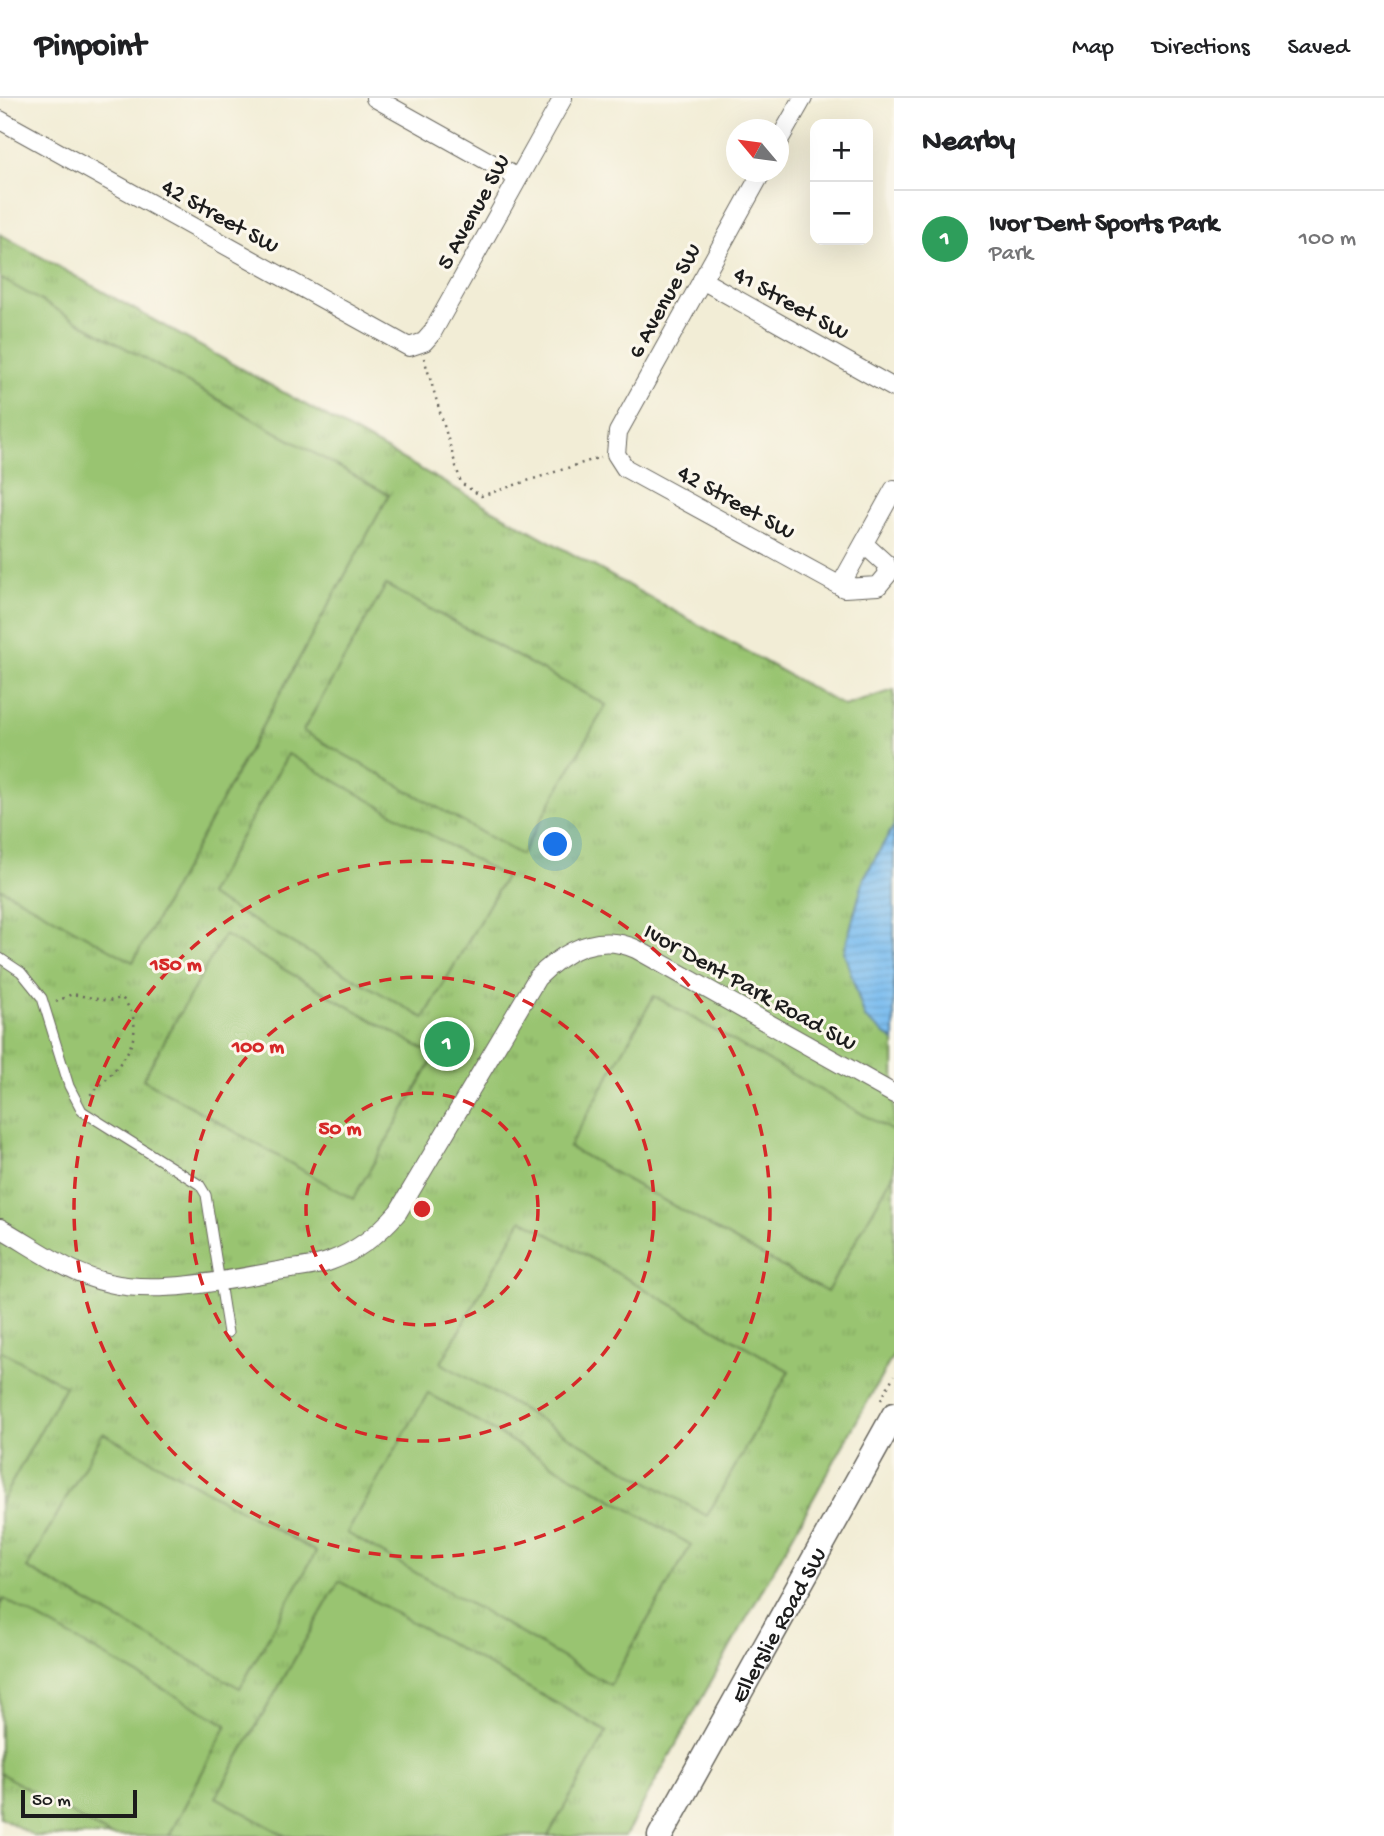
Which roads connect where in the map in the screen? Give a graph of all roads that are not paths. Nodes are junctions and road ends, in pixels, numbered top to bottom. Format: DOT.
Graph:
graph roads {
  1 [pos="375,98"];
  2 [pos="563,98"];
  3 [pos="803,98"];
  4 [pos="0,120"];
  5 [pos="789,124"];
  6 [pos="518,178"];
  7 [pos="756,182"];
  8 [pos="702,280"];
  9 [pos="420,345"];
  10 [pos="894,388"];
  11 [pos="616,454"];
  12 [pos="894,489"];
  13 [pos="864,544"];
  14 [pos="840,586"];
  15 [pos="0,958"];
  16 [pos="894,1094"];
  17 [pos="0,1228"];
  18 [pos="220,1281"];
  19 [pos="228,1333"];
  20 [pos="894,1415"];
  21 [pos="660,1836"];
  1 -- 6 [label="street"];
  2 -- 6 [label="street, 5 Avenue SW"];
  3 -- 5 [label="street"];
  4 -- 9 [label="street, 42 Street SW"];
  6 -- 9 [label="street, 5 Avenue SW"];
  7 -- 8 [label="street, 6 Avenue SW"];
  8 -- 10 [label="street, 41 Street SW"];
  8 -- 11 [label="street, 6 Avenue SW"];
  11 -- 14 [label="street, 42 Street SW"];
  12 -- 13 [label="street"];
  13 -- 14 [label="street"];
  13 -- 14 [label="street"];
  15 -- 18 [label="lane"];
  16 -- 18 [label="street, Ivor Dent Park Road SW"];
  17 -- 18 [label="street, Ivor Dent Park Road SW"];
  18 -- 19 [label="lane"];
  20 -- 21 [label="main road, Ellerslie Road SW"];
}
